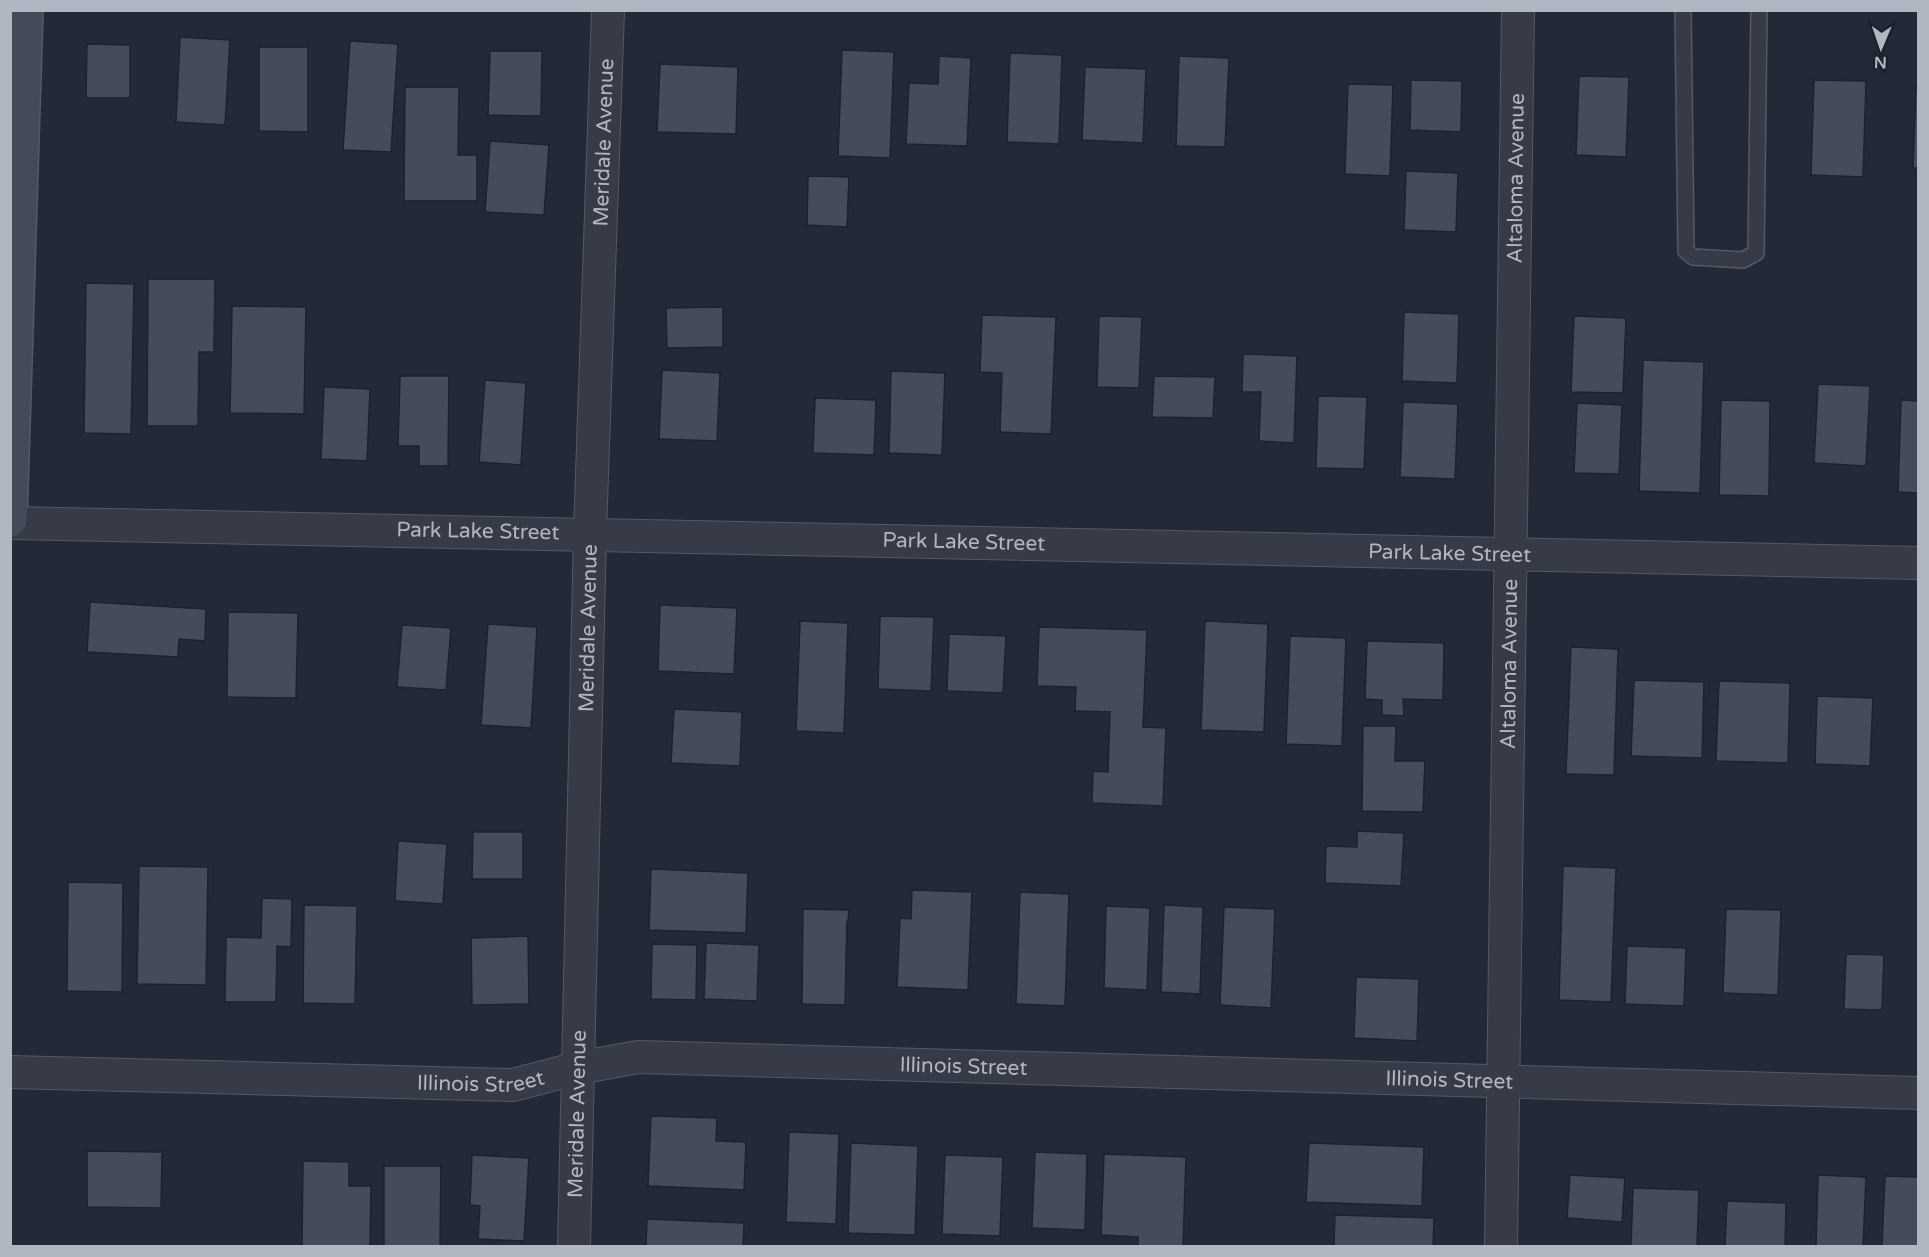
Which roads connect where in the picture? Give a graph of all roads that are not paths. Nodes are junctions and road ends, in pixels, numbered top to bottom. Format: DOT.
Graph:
graph roads {
  1 [pos="26,10"];
  2 [pos="608,10"];
  3 [pos="1518,10"];
  4 [pos="1683,10"];
  5 [pos="1759,10"];
  6 [pos="10,521"];
  7 [pos="590,532"];
  8 [pos="1510,555"];
  9 [pos="1918,563"];
  10 [pos="578,1068"];
  11 [pos="10,1072"];
  12 [pos="1504,1083"];
  13 [pos="1918,1093"];
  14 [pos="574,1246"];
  15 [pos="1501,1246"];
  1 -- 6 [label="street"];
  2 -- 7 [label="street, Meridale Avenue"];
  3 -- 8 [label="street, Altaloma Avenue"];
  4 -- 5 [label="lane"];
  6 -- 7 [label="street, Park Lake Street"];
  7 -- 8 [label="street, Park Lake Street"];
  7 -- 10 [label="street, Meridale Avenue"];
  8 -- 9 [label="street, Park Lake Street"];
  8 -- 12 [label="street, Altaloma Avenue"];
  10 -- 11 [label="street, Illinois Street"];
  10 -- 12 [label="street, Illinois Street"];
  10 -- 14 [label="street, Meridale Avenue"];
  12 -- 13 [label="street, Illinois Street"];
  12 -- 15 [label="street, Altaloma Avenue"];
}
